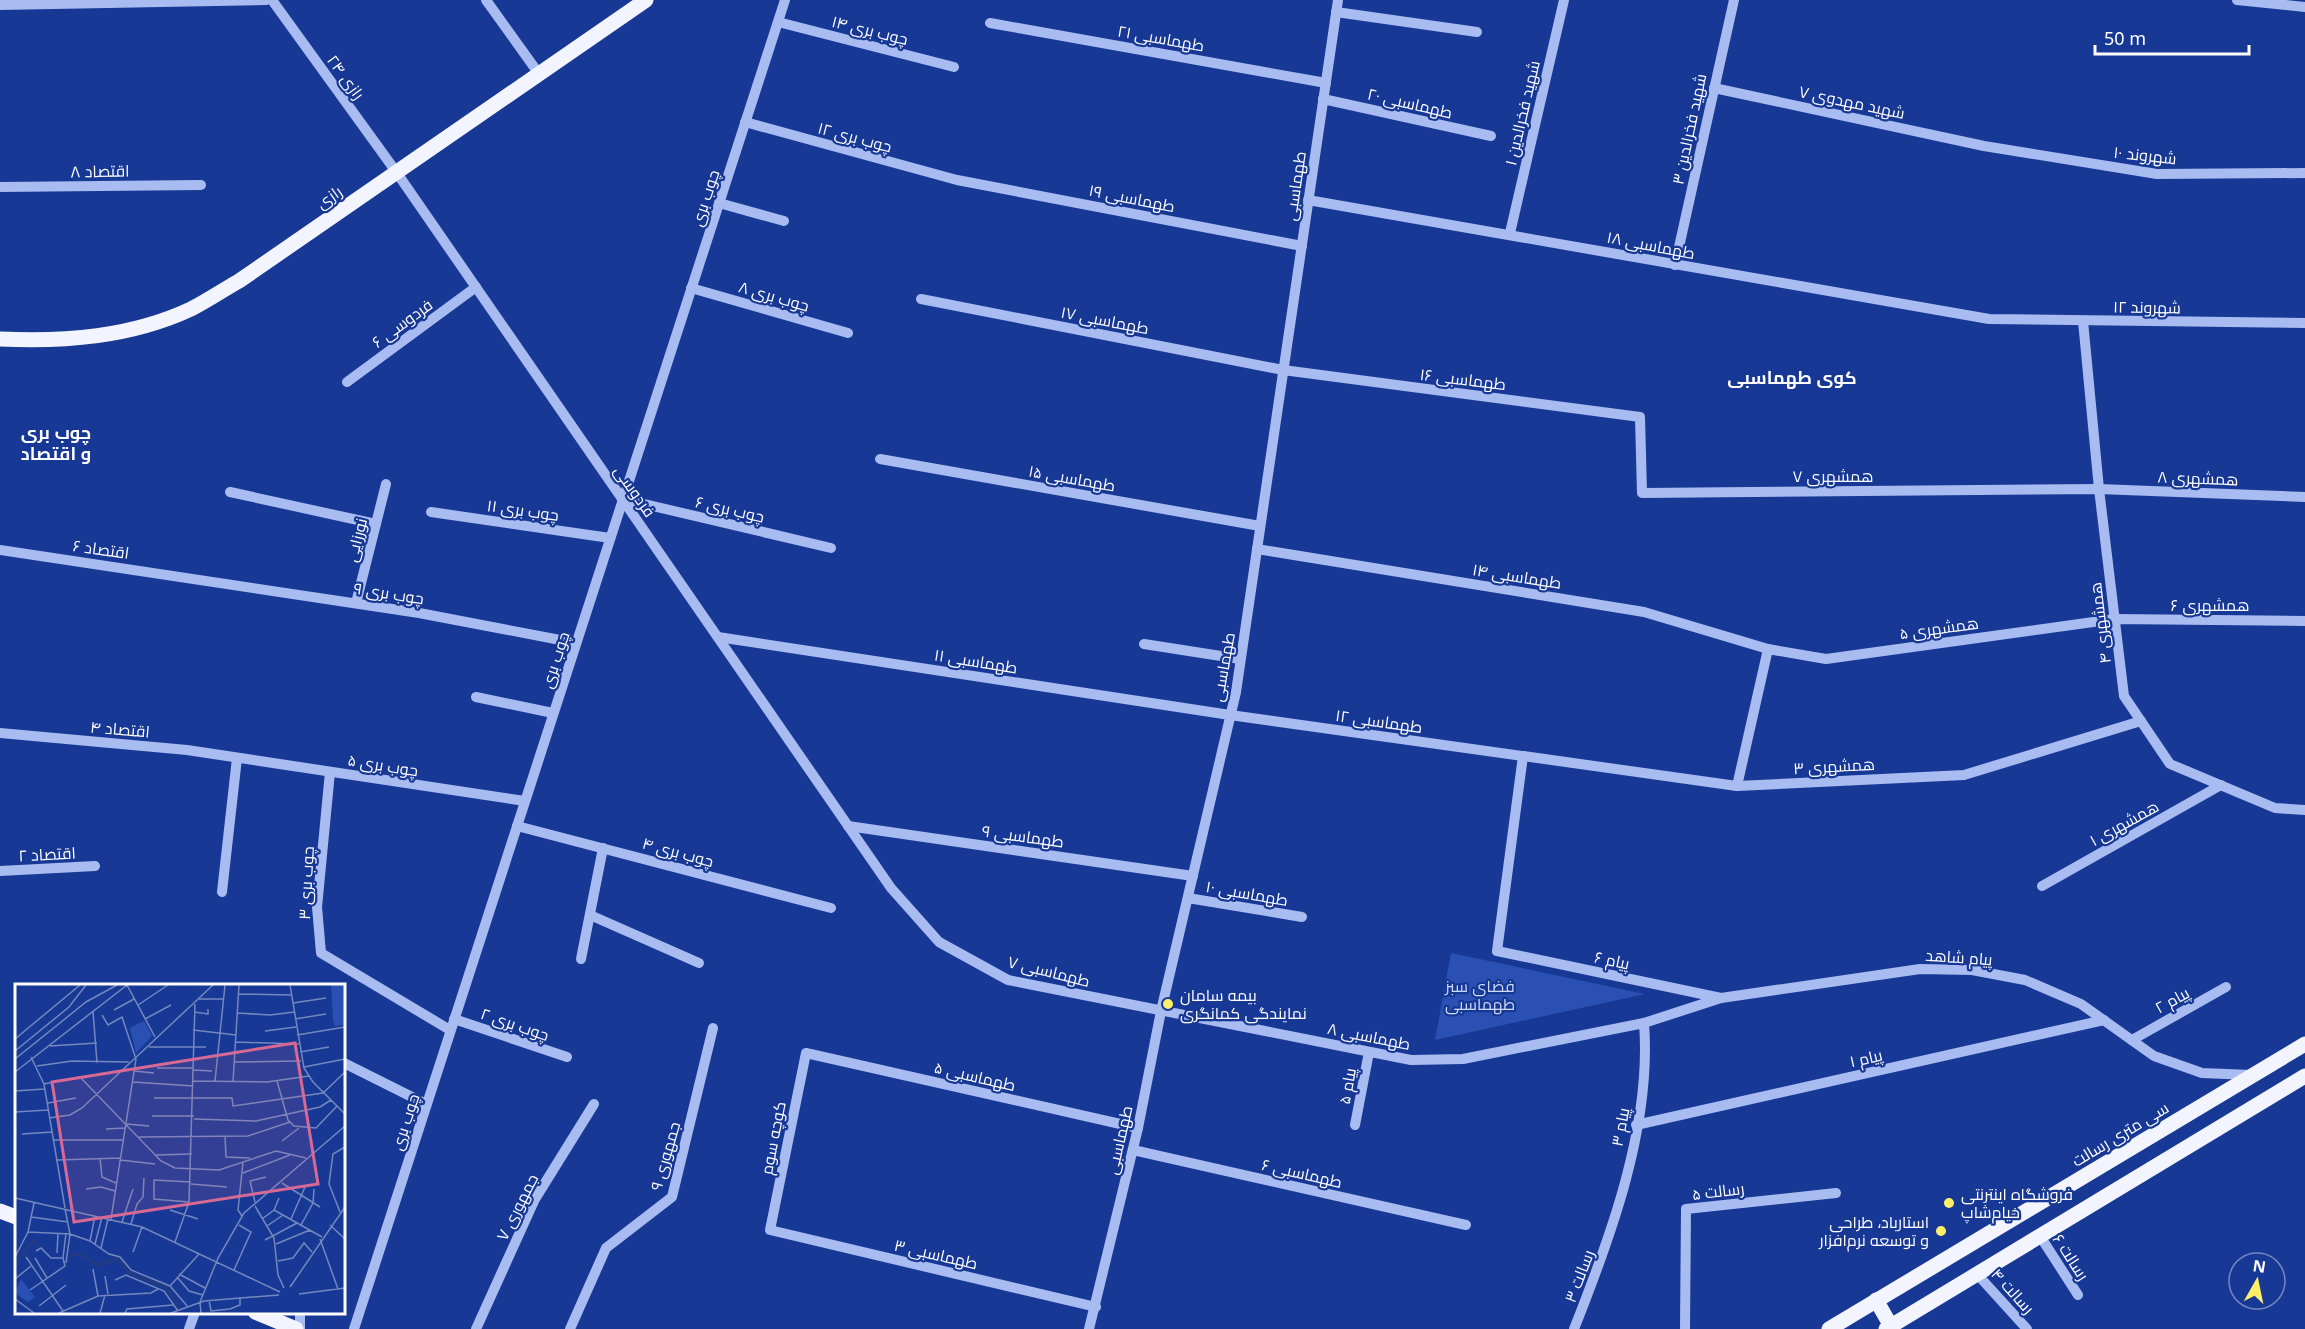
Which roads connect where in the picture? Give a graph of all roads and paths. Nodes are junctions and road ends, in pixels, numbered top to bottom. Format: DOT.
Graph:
graph roads {
  1 [pos="266,0"];
  2 [pos="272,0"];
  3 [pos="486,0"];
  4 [pos="646,0"];
  5 [pos="785,0"];
  6 [pos="1564,0"];
  7 [pos="1734,0"];
  8 [pos="2237,0"];
  9 [pos="0,5"];
  10 [pos="1337,6"];
  11 [pos="2305,7"];
  12 [pos="778,22"];
  13 [pos="990,23"];
  14 [pos="1477,32"];
  15 [pos="954,67"];
  16 [pos="538,74"];
  17 [pos="1326,83"];
  18 [pos="1714,88"];
  19 [pos="1323,99"];
  20 [pos="745,122"];
  21 [pos="1491,136"];
  22 [pos="1984,146"];
  23 [pos="397,173"];
  24 [pos="2305,173"];
  25 [pos="957,180"];
  26 [pos="201,185"];
  27 [pos="0,187"];
  28 [pos="1308,200"];
  29 [pos="719,203"];
  30 [pos="784,221"];
  31 [pos="1510,233"];
  32 [pos="1302,246"];
  33 [pos="1675,265"];
  34 [pos="476,287"];
  35 [pos="691,288"];
  36 [pos="921,299"];
  37 [pos="1989,319"];
  38 [pos="2083,321"];
  39 [pos="2305,323"];
  40 [pos="848,333"];
  41 [pos="0,339"];
  42 [pos="1283,370"];
  43 [pos="347,382"];
  44 [pos="1640,417"];
  45 [pos="880,459"];
  46 [pos="386,484"];
  47 [pos="2099,489"];
  48 [pos="230,492"];
  49 [pos="2300,496"];
  50 [pos="622,500"];
  51 [pos="431,512"];
  52 [pos="376,524"];
  53 [pos="1260,526"];
  54 [pos="610,538"];
  55 [pos="831,548"];
  56 [pos="1257,549"];
  57 [pos="0,550"];
  58 [pos="197,577"];
  59 [pos="356,603"];
  60 [pos="2115,619"];
  61 [pos="2305,621"];
  62 [pos="717,637"];
  63 [pos="576,643"];
  64 [pos="1144,644"];
  65 [pos="1768,649"];
  66 [pos="1240,659"];
  67 [pos="476,697"];
  68 [pos="553,713"];
  69 [pos="1230,715"];
  70 [pos="2141,721"];
  71 [pos="0,733"];
  72 [pos="1523,756"];
  73 [pos="237,758"];
  74 [pos="330,772"];
  75 [pos="2221,785"];
  76 [pos="1737,786"];
  77 [pos="525,801"];
  78 [pos="2305,810"];
  79 [pos="517,826"];
  80 [pos="848,826"];
  81 [pos="603,848"];
  82 [pos="95,866"];
  83 [pos="0,871"];
  84 [pos="1193,876"];
  85 [pos="2042,886"];
  86 [pos="222,892"];
  87 [pos="1188,898"];
  88 [pos="831,908"];
  89 [pos="590,915"];
  90 [pos="1302,917"];
  91 [pos="581,959"];
  92 [pos="699,963"];
  93 [pos="2226,987"];
  94 [pos="1721,998"];
  95 [pos="1161,1011"];
  96 [pos="2104,1020"];
  97 [pos="1644,1023"];
  98 [pos="452,1025"];
  99 [pos="713,1028"];
  100 [pos="2132,1040"];
  101 [pos="2305,1044"];
  102 [pos="1368,1052"];
  103 [pos="806,1053"];
  104 [pos="567,1058"];
  105 [pos="345,1064"];
  106 [pos="2253,1076"];
  107 [pos="2305,1076"];
  108 [pos="426,1104"];
  109 [pos="594,1104"];
  110 [pos="1355,1125"];
  111 [pos="1636,1125"];
  112 [pos="1138,1128"];
  113 [pos="1132,1150"];
  114 [pos="1836,1193"];
  115 [pos="0,1211"];
  116 [pos="15,1217"];
  117 [pos="1466,1225"];
  118 [pos="770,1230"];
  119 [pos="1611,1235"];
  120 [pos="2040,1236"];
  121 [pos="1977,1274"];
  122 [pos="2078,1295"];
  123 [pos="1876,1300"];
  124 [pos="1096,1307"];
  125 [pos="194,1314"];
  126 [pos="300,1314"];
  127 [pos="263,1320"];
  128 [pos="1888,1328"];
  129 [pos="189,1329"];
  130 [pos="298,1329"];
  131 [pos="354,1329"];
  132 [pos="476,1329"];
  133 [pos="570,1329"];
  134 [pos="1089,1329"];
  135 [pos="1574,1329"];
  136 [pos="1685,1329"];
  137 [pos="1829,1329"];
  138 [pos="2027,1329"];
  1 -- 9 [label="street"];
  2 -- 23 [label="street, رازی ۲۴"];
  3 -- 16 [label="street"];
  4 -- 16 [label="main road, رازی"];
  5 -- 12 [label="street, چوب بری"];
  6 -- 31 [label="street, ۱ شهید فخرالدین"];
  7 -- 18 [label="street, ۳ شهید فخرالدین"];
  8 -- 11 [label="street"];
  10 -- 14 [label="street"];
  10 -- 17 [label="street, طهماسبی"];
  12 -- 15 [label="street, ۱۴ چوب بری"];
  12 -- 20 [label="street, چوب بری"];
  13 -- 17 [label="street, ۲۱ طهماسبی"];
  16 -- 23 [label="main road, رازی"];
  17 -- 19 [label="street, طهماسبی"];
  18 -- 22 [label="street, ۷ شهید مهدوی"];
  18 -- 33 [label="street, ۳ شهید فخرالدین"];
  19 -- 21 [label="street, ۲۰ طهماسبی"];
  19 -- 28 [label="street, طهماسبی"];
  20 -- 25 [label="street, ۱۲ چوب بری"];
  20 -- 29 [label="street, چوب بری"];
  22 -- 24 [label="street, شهروند ۱۰"];
  23 -- 34 [label="street, فردوسی"];
  23 -- 41 [label="main road, رازی"];
  25 -- 32 [label="street, ۱۹ طهماسبی"];
  26 -- 27 [label="street, ۸ اقتصاد"];
  28 -- 31 [label="street, ۱۸ طهماسبی"];
  28 -- 32 [label="street, طهماسبی"];
  29 -- 30 [label="street"];
  29 -- 35 [label="street, چوب بری"];
  31 -- 33 [label="street, ۱۸ طهماسبی"];
  32 -- 42 [label="street, طهماسبی"];
  33 -- 37 [label="street, ۱۸ طهماسبی"];
  34 -- 43 [label="street, فردوسی ۶"];
  34 -- 50 [label="street, فردوسی"];
  35 -- 40 [label="street, ۸ چوب بری"];
  35 -- 50 [label="street, چوب بری"];
  36 -- 42 [label="street, ۱۷ طهماسبی"];
  37 -- 38 [label="street, شهروند ۱۲"];
  38 -- 39 [label="street, شهروند ۱۲"];
  38 -- 47 [label="street, همشهری ۴"];
  42 -- 44 [label="street, ۱۶ طهماسبی"];
  42 -- 53 [label="street, طهماسبی"];
  44 -- 47 [label="street, ۷ همشهری"];
  45 -- 53 [label="street, ۱۵ طهماسبی"];
  46 -- 52 [label="street, نورزایی"];
  47 -- 49 [label="street, ۸ همشهری"];
  47 -- 60 [label="street, همشهری ۴"];
  48 -- 52 [label="street"];
  50 -- 54 [label="street, چوب بری"];
  50 -- 55 [label="street, ۶ چوب بری"];
  50 -- 62 [label="street, فردوسی"];
  51 -- 54 [label="street, ۱۱ چوب بری"];
  52 -- 59 [label="street, نورزایی"];
  53 -- 56 [label="street, طهماسبی"];
  54 -- 63 [label="street, چوب بری"];
  56 -- 65 [label="street, ۱۴ طهماسبی"];
  56 -- 66 [label="street, طهماسبی"];
  57 -- 58 [label="street, ۶ اقتصاد"];
  58 -- 59 [label="street, ۹ چوب بری"];
  59 -- 63 [label="street, ۹ چوب بری"];
  60 -- 61 [label="street, ۶ همشهری"];
  60 -- 65 [label="street, ۵ همشهری"];
  60 -- 70 [label="street, همشهری ۴"];
  62 -- 69 [label="street, ۱۱ طهماسبی"];
  62 -- 80 [label="street, فردوسی"];
  63 -- 68 [label="street, چوب بری"];
  64 -- 66 [label="street"];
  65 -- 76 [label="street"];
  66 -- 69 [label="street, طهماسبی"];
  67 -- 68 [label="street"];
  68 -- 77 [label="street, چوب بری"];
  69 -- 72 [label="street, ۱۲ طهماسبی"];
  69 -- 84 [label="street, طهماسبی"];
  70 -- 75 [label="street, همشهری ۴"];
  70 -- 76 [label="street, ۳ همشهری"];
  71 -- 73 [label="street, ۴ اقتصاد"];
  72 -- 76 [label="street, ۳ همشهری"];
  72 -- 94 [label="street, ۶ پیام"];
  73 -- 74 [label="street, ۵ چوب بری"];
  73 -- 86 [label="street"];
  74 -- 77 [label="street, ۵ چوب بری"];
  74 -- 98 [label="street, ۳ چوب بری"];
  75 -- 78 [label="street, همشهری ۴"];
  75 -- 85 [label="street, ۱ همشهری"];
  77 -- 79 [label="street, چوب بری"];
  79 -- 81 [label="street, ۴ چوب بری"];
  79 -- 98 [label="street, چوب بری"];
  80 -- 84 [label="street, ۹ طهماسبی"];
  80 -- 95 [label="street, ۷ طهماسبی"];
  81 -- 88 [label="street, ۴ چوب بری"];
  81 -- 89 [label="street"];
  82 -- 83 [label="street, ۲ اقتصاد"];
  84 -- 87 [label="street, طهماسبی"];
  87 -- 90 [label="street, ۱۰ طهماسبی"];
  87 -- 95 [label="street, طهماسبی"];
  89 -- 91 [label="street"];
  89 -- 92 [label="street"];
  93 -- 100 [label="street, ۲ پیام"];
  94 -- 96 [label="street, پیام شاهد"];
  94 -- 97 [label="street, پیام شاهد"];
  95 -- 102 [label="street, ۸ طهماسبی"];
  95 -- 112 [label="street, طهماسبی"];
  96 -- 100 [label="street, پیام شاهد"];
  96 -- 111 [label="street, ۱ پیام"];
  97 -- 102 [label="street, ۸ طهماسبی"];
  97 -- 111 [label="street, ۳ پیام"];
  98 -- 104 [label="street, ۲ چوب بری"];
  98 -- 108 [label="street, چوب بری"];
  99 -- 133 [label="street, ۹ جمهوری"];
  100 -- 106 [label="street, پیام شاهد"];
  101 -- 106 [label="main road, سی متری رسالت"];
  102 -- 110 [label="street, ۵ پیام"];
  103 -- 112 [label="street, ۵ طهماسبی"];
  103 -- 118 [label="street, کوچه سوم"];
  105 -- 108 [label="street"];
  106 -- 123 [label="main road, سی متری رسالت"];
  107 -- 120 [label="main road"];
  108 -- 131 [label="street, چوب بری"];
  109 -- 132 [label="street, ۷ جمهوری"];
  111 -- 119 [label="street, ۳ پیام"];
  112 -- 113 [label="street, طهماسبی"];
  113 -- 117 [label="street, ۶ طهماسبی"];
  113 -- 124 [label="street, طهماسبی"];
  114 -- 136 [label="street, ۵ رسالت"];
  115 -- 116 [label="main road"];
  118 -- 124 [label="street, ۳ طهماسبی"];
  119 -- 135 [label="street, ۳ رسالت"];
  120 -- 121 [label="main road"];
  120 -- 122 [label="street, ۶ رسالت"];
  121 -- 128 [label="main road"];
  121 -- 138 [label="street, ۴ رسالت"];
  123 -- 128 [label="main road"];
  123 -- 137 [label="main road, سی متری رسالت"];
  124 -- 134 [label="street, طهماسبی"];
  125 -- 129 [label="street"];
  126 -- 130 [label="street"];
  127 -- 130 [label="main road"];
}
